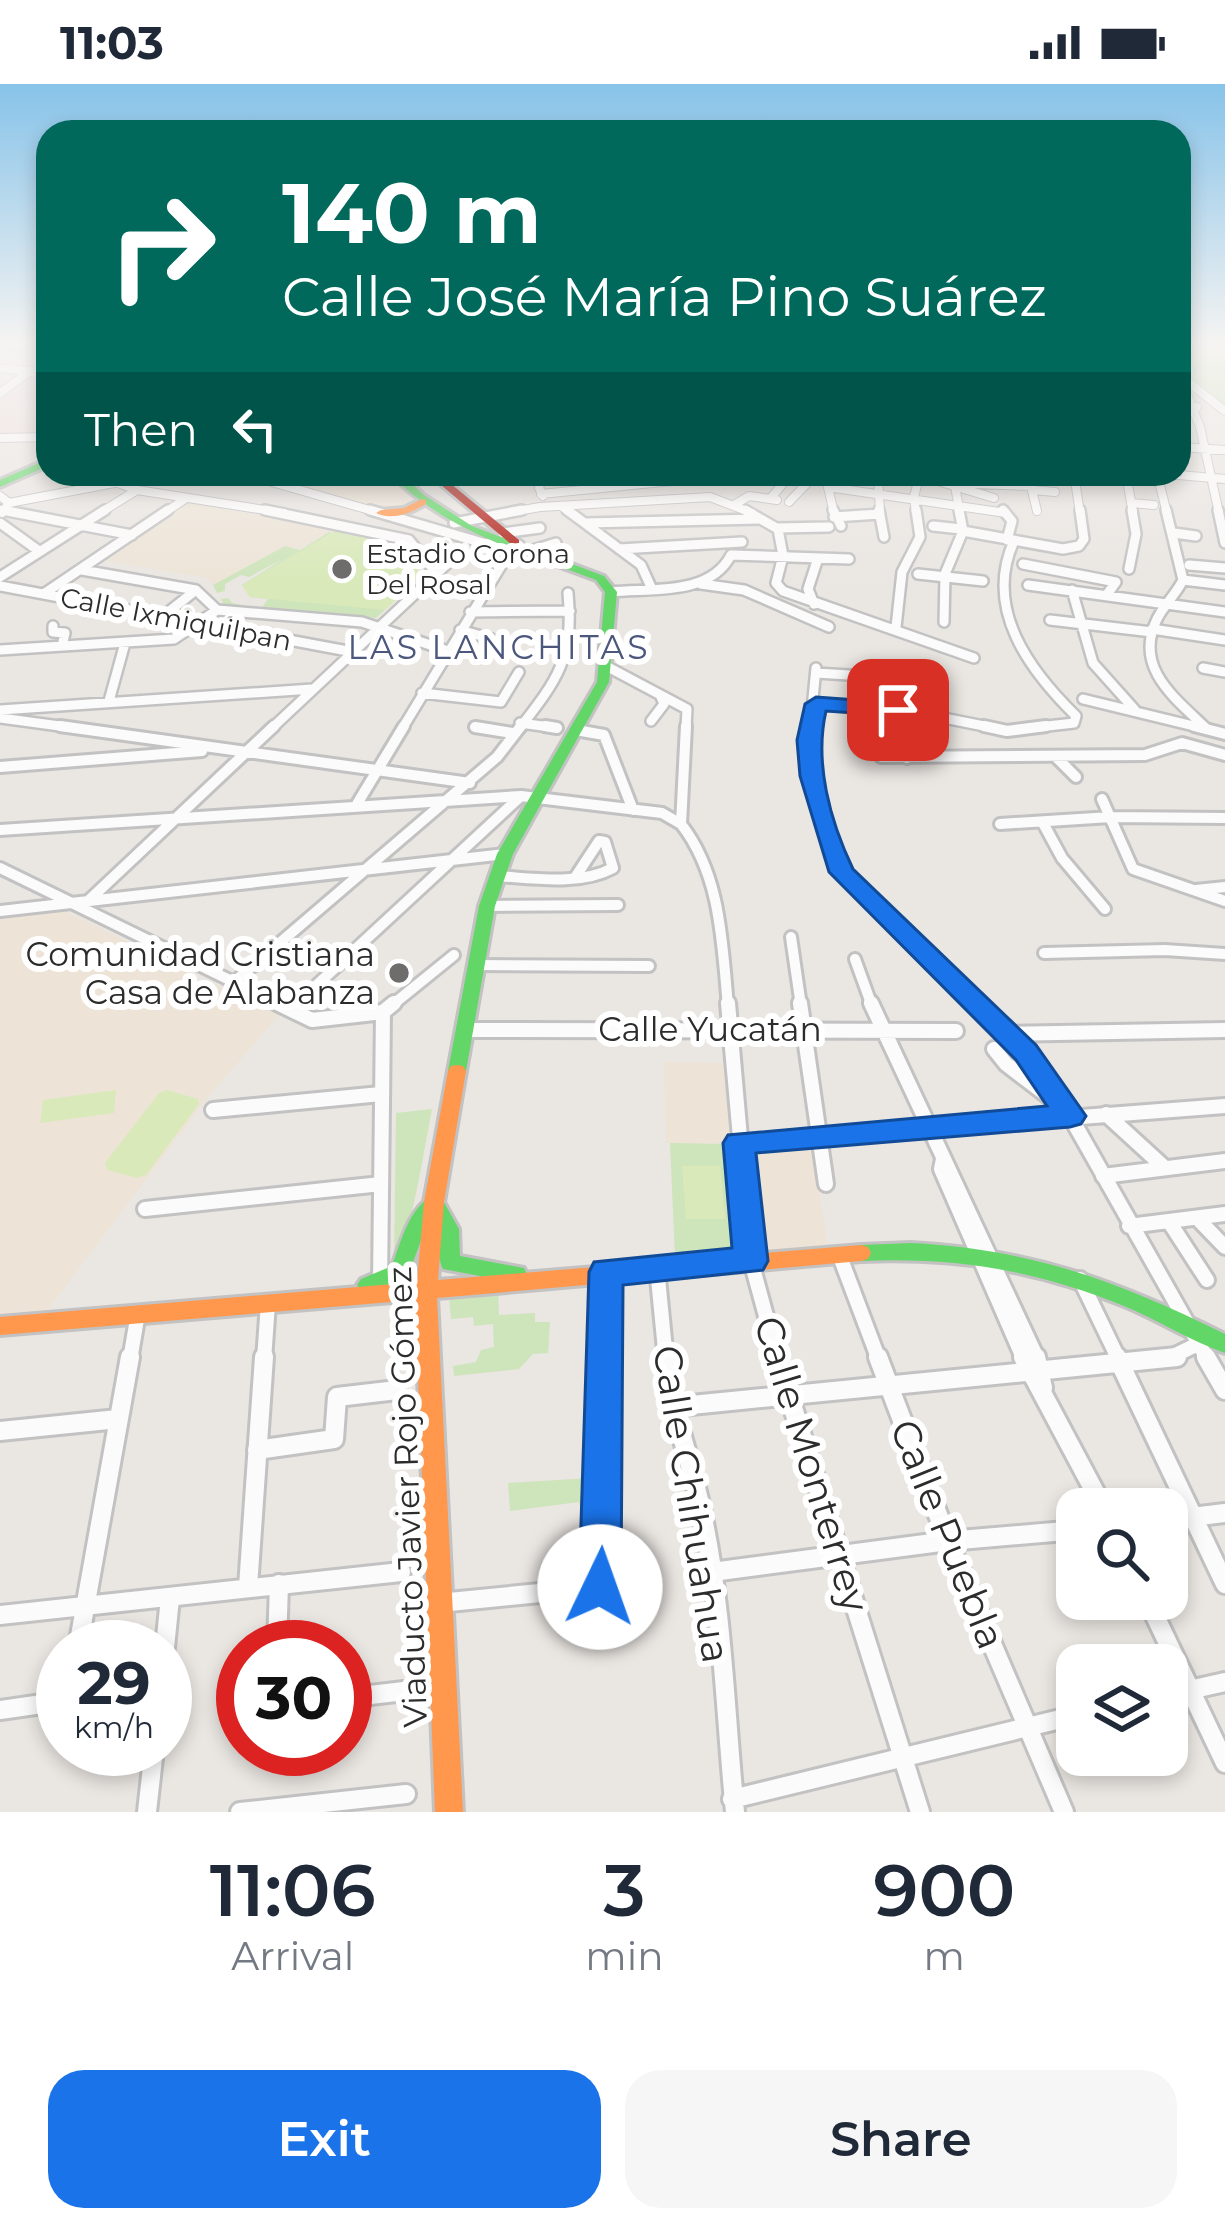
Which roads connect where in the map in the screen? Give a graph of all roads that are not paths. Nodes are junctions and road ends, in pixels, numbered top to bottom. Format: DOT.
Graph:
graph roads {
  1 [pos="1199,424"];
  2 [pos="36,437"];
  3 [pos="0,438"];
  4 [pos="1191,448"];
  5 [pos="1202,448"];
  6 [pos="1225,450"];
  7 [pos="36,473"];
  8 [pos="1191,476"];
  9 [pos="1209,478"];
  10 [pos="1225,479"];
  11 [pos="96,486"];
  12 [pos="126,486"];
  13 [pos="286,486"];
  14 [pos="407,486"];
  15 [pos="446,486"];
  16 [pos="542,486"];
  17 [pos="600,486"];
  18 [pos="661,486"];
  19 [pos="783,486"];
  20 [pos="812,486"];
  21 [pos="826,486"];
  22 [pos="879,486"];
  23 [pos="888,486"];
  24 [pos="918,486"];
  25 [pos="952,486"];
  26 [pos="955,486"];
  27 [pos="1000,486"];
  28 [pos="1076,486"];
  29 [pos="1128,486"];
  30 [pos="1160,486"];
  31 [pos="1033,488"];
  32 [pos="137,490"];
  33 [pos="1055,492"];
  34 [pos="541,494"];
  35 [pos="914,497"];
  36 [pos="994,498"];
  37 [pos="2,499"];
  38 [pos="185,499"];
  39 [pos="667,500"];
  40 [pos="422,502"];
  41 [pos="789,502"];
  42 [pos="1131,503"];
  43 [pos="960,504"];
  44 [pos="734,505"];
  45 [pos="1154,505"];
  46 [pos="561,506"];
  47 [pos="1220,509"];
  48 [pos="1037,511"];
  49 [pos="381,513"];
  50 [pos="880,514"];
  51 [pos="834,517"];
  52 [pos="482,518"];
  53 [pos="761,519"];
  54 [pos="673,520"];
  55 [pos="0,523"];
  56 [pos="454,523"];
  57 [pos="586,523"];
  58 [pos="82,525"];
  59 [pos="841,526"];
  60 [pos="934,526"];
  61 [pos="540,527"];
  62 [pos="830,527"];
  63 [pos="777,528"];
  64 [pos="962,530"];
  65 [pos="134,533"];
  66 [pos="1174,533"];
  67 [pos="1196,536"];
  68 [pos="884,537"];
  69 [pos="1224,537"];
  70 [pos="1011,541"];
  71 [pos="742,542"];
  72 [pos="556,543"];
  73 [pos="714,544"];
  74 [pos="517,546"];
  75 [pos="465,547"];
  76 [pos="618,549"];
  77 [pos="39,551"];
  78 [pos="731,555"];
  79 [pos="782,556"];
  80 [pos="818,558"];
  81 [pos="849,559"];
  82 [pos="1023,564"];
  83 [pos="1190,565"];
  84 [pos="1225,568"];
  85 [pos="1129,569"];
  86 [pos="82,570"];
  87 [pos="437,574"];
  88 [pos="918,574"];
  89 [pos="944,577"];
  90 [pos="1184,580"];
  91 [pos="0,581"];
  92 [pos="983,581"];
  93 [pos="697,585"];
  94 [pos="1028,585"];
  95 [pos="1225,585"];
  96 [pos="651,587"];
  97 [pos="196,590"];
  98 [pos="1072,590"];
  99 [pos="568,592"];
  100 [pos="611,592"];
  101 [pos="44,593"];
  102 [pos="1108,593"];
  103 [pos="733,598"];
  104 [pos="814,604"];
  105 [pos="1165,605"];
  106 [pos="217,610"];
  107 [pos="570,611"];
  108 [pos="470,612"];
  109 [pos="1225,612"];
  110 [pos="163,617"];
  111 [pos="1050,620"];
  112 [pos="944,622"];
  113 [pos="1079,623"];
  114 [pos="198,624"];
  115 [pos="53,626"];
  116 [pos="381,627"];
  117 [pos="829,627"];
  118 [pos="896,627"];
  119 [pos="460,630"];
  120 [pos="1152,631"];
  121 [pos="492,639"];
  122 [pos="1225,640"];
  123 [pos="124,643"];
  124 [pos="62,646"];
  125 [pos="945,646"];
  126 [pos="0,650"];
  127 [pos="448,651"];
  128 [pos="353,652"];
  129 [pos="974,658"];
  130 [pos="945,660"];
  131 [pos="606,666"];
  132 [pos="316,667"];
  133 [pos="1203,668"];
  134 [pos="334,670"];
  135 [pos="518,672"];
  136 [pos="1225,672"];
  137 [pos="314,689"];
  138 [pos="422,693"];
  139 [pos="898,693"];
  140 [pos="661,697"];
  141 [pos="1083,699"];
  142 [pos="109,701"];
  143 [pos="816,704"];
  144 [pos="898,710"];
  145 [pos="1135,710"];
  146 [pos="0,714"];
  147 [pos="651,721"];
  148 [pos="475,728"];
  149 [pos="516,728"];
  150 [pos="567,729"];
  151 [pos="1207,729"];
  152 [pos="1225,734"];
  153 [pos="212,749"];
  154 [pos="245,753"];
  155 [pos="1225,755"];
  156 [pos="881,758"];
  157 [pos="907,758"];
  158 [pos="1057,758"];
  159 [pos="0,767"];
  160 [pos="377,772"];
  161 [pos="1076,777"];
  162 [pos="470,783"];
  163 [pos="529,796"];
  164 [pos="1102,799"];
  165 [pos="449,800"];
  166 [pos="357,804"];
  167 [pos="633,810"];
  168 [pos="1112,817"];
  169 [pos="176,818"];
  170 [pos="1225,818"];
  171 [pos="1043,823"];
  172 [pos="681,824"];
  173 [pos="1000,824"];
  174 [pos="0,830"];
  175 [pos="505,854"];
  176 [pos="458,857"];
  177 [pos="367,867"];
  178 [pos="0,868"];
  179 [pos="496,876"];
  180 [pos="576,876"];
  181 [pos="1225,887"];
  182 [pos="1195,890"];
  183 [pos="88,901"];
  184 [pos="1225,901"];
  185 [pos="70,903"];
  186 [pos="618,905"];
  187 [pos="487,906"];
  188 [pos="1106,909"];
  189 [pos="0,910"];
  190 [pos="791,937"];
  191 [pos="1044,953"];
  192 [pos="1225,954"];
  193 [pos="454,955"];
  194 [pos="855,959"];
  195 [pos="476,965"];
  196 [pos="649,966"];
  197 [pos="234,982"];
  198 [pos="291,1009"];
  199 [pos="383,1012"];
  200 [pos="728,1028"];
  201 [pos="805,1029"];
  202 [pos="880,1029"];
  203 [pos="465,1030"];
  204 [pos="956,1030"];
  205 [pos="1225,1030"];
  206 [pos="1007,1034"];
  207 [pos="994,1049"];
  208 [pos="381,1094"];
  209 [pos="1225,1106"];
  210 [pos="213,1110"];
  211 [pos="1106,1114"];
  212 [pos="1067,1116"];
  213 [pos="931,1129"];
  214 [pos="819,1138"];
  215 [pos="739,1143"];
  216 [pos="1225,1161"];
  217 [pos="1165,1168"];
  218 [pos="1103,1176"];
  219 [pos="381,1184"];
  220 [pos="826,1184"];
  221 [pos="434,1202"];
  222 [pos="145,1209"];
  223 [pos="1225,1214"];
  224 [pos="1197,1218"];
  225 [pos="1171,1223"];
  226 [pos="1129,1226"];
  227 [pos="1225,1247"];
  228 [pos="982,1252"];
  229 [pos="838,1254"];
  230 [pos="751,1261"];
  231 [pos="657,1268"];
  232 [pos="606,1272"];
  233 [pos="531,1278"];
  234 [pos="1081,1280"];
  235 [pos="1208,1280"];
  236 [pos="381,1288"];
  237 [pos="426,1288"];
  238 [pos="268,1303"];
  239 [pos="138,1313"];
  240 [pos="1190,1325"];
  241 [pos="0,1326"];
  242 [pos="1198,1344"];
  243 [pos="1225,1344"];
  244 [pos="1122,1365"];
  245 [pos="1038,1378"];
  246 [pos="887,1386"];
  247 [pos="398,1390"];
  248 [pos="1225,1390"];
  249 [pos="787,1392"];
  250 [pos="671,1407"];
  251 [pos="118,1419"];
  252 [pos="0,1431"];
  253 [pos="257,1450"];
  254 [pos="1093,1488"];
  255 [pos="1225,1514"];
  256 [pos="1194,1516"];
  257 [pos="1188,1517"];
  258 [pos="1056,1532"];
  259 [pos="948,1541"];
  260 [pos="839,1556"];
  261 [pos="401,1572"];
  262 [pos="712,1572"];
  263 [pos="279,1584"];
  264 [pos="1225,1584"];
  265 [pos="248,1587"];
  266 [pos="170,1598"];
  267 [pos="440,1604"];
  268 [pos="86,1606"];
  269 [pos="0,1615"];
  270 [pos="83,1620"];
  271 [pos="167,1620"];
  272 [pos="278,1620"];
  273 [pos="1157,1620"];
  274 [pos="1225,1682"];
  275 [pos="1190,1690"];
  276 [pos="404,1691"];
  277 [pos="372,1695"];
  278 [pos="36,1705"];
  279 [pos="0,1710"];
  280 [pos="1056,1720"];
  281 [pos="1028,1726"];
  282 [pos="903,1761"];
  283 [pos="1225,1763"];
  284 [pos="151,1776"];
  285 [pos="406,1794"];
  286 [pos="734,1806"];
  287 [pos="147,1812"];
  288 [pos="240,1812"];
  289 [pos="449,1812"];
  290 [pos="920,1812"];
  291 [pos="1064,1812"];
  1 -- 5 [label="street"];
  2 -- 3 [label="street"];
  4 -- 5 [label="street"];
  5 -- 6 [label="street"];
  5 -- 9 [label="street"];
  7 -- 37 [label="main road"];
  8 -- 9 [label="street"];
  9 -- 10 [label="street"];
  9 -- 47 [label="street"];
  11 -- 37 [label="street"];
  12 -- 32 [label="street"];
  13 -- 49 [label="street"];
  14 -- 40 [label="main road"];
  15 -- 52 [label="main road"];
  16 -- 34 [label="street"];
  17 -- 34 [label="street"];
  18 -- 39 [label="street"];
  19 -- 44 [label="street"];
  20 -- 41 [label="street"];
  21 -- 51 [label="street"];
  22 -- 50 [label="street"];
  23 -- 35 [label="street"];
  24 -- 35 [label="street"];
  25 -- 43 [label="street"];
  26 -- 36 [label="street"];
  27 -- 31 [label="street"];
  28 -- 70 [label="street"];
  29 -- 42 [label="street"];
  30 -- 66 [label="street"];
  31 -- 33 [label="street"];
  31 -- 48 [label="street"];
  32 -- 38 [label="street"];
  32 -- 58 [label="street"];
  34 -- 46 [label="street"];
  35 -- 43 [label="street"];
  35 -- 118 [label="street"];
  37 -- 58 [label="street"];
  38 -- 65 [label="street"];
  38 -- 87 [label="street"];
  39 -- 44 [label="street"];
  39 -- 46 [label="street"];
  39 -- 54 [label="street"];
  40 -- 49 [label="main road"];
  40 -- 56 [label="main road"];
  42 -- 45 [label="street"];
  42 -- 85 [label="street"];
  43 -- 64 [label="street"];
  43 -- 70 [label="street"];
  44 -- 53 [label="street"];
  46 -- 52 [label="street"];
  46 -- 57 [label="street"];
  47 -- 69 [label="street"];
  49 -- 74 [label="street"];
  50 -- 51 [label="street"];
  50 -- 68 [label="street"];
  51 -- 59 [label="street"];
  52 -- 56 [label="street"];
  52 -- 74 [label="main road"];
  53 -- 54 [label="street"];
  53 -- 63 [label="street"];
  54 -- 57 [label="street"];
  55 -- 77 [label="street"];
  56 -- 74 [label="main road"];
  57 -- 76 [label="street"];
  58 -- 65 [label="street"];
  58 -- 77 [label="street"];
  60 -- 64 [label="street"];
  61 -- 74 [label="street"];
  62 -- 63 [label="street"];
  63 -- 79 [label="street"];
  64 -- 70 [label="street"];
  64 -- 89 [label="street"];
  65 -- 86 [label="street"];
  66 -- 67 [label="street"];
  66 -- 90 [label="street"];
  70 -- 144 [label="street"];
  71 -- 73 [label="street"];
  72 -- 74 [label="street"];
  73 -- 76 [label="street"];
  73 -- 78 [label="street"];
  74 -- 100 [label="main road"];
  74 -- 108 [label="street"];
  75 -- 87 [label="street"];
  76 -- 96 [label="street"];
  77 -- 91 [label="street"];
  78 -- 79 [label="street"];
  78 -- 93 [label="street"];
  79 -- 80 [label="street"];
  79 -- 104 [label="street"];
  80 -- 81 [label="street"];
  80 -- 104 [label="street"];
  82 -- 102 [label="street"];
  83 -- 84 [label="street"];
  86 -- 97 [label="street"];
  86 -- 101 [label="street"];
  87 -- 116 [label="street"];
  88 -- 89 [label="street"];
  89 -- 92 [label="street"];
  89 -- 112 [label="street"];
  90 -- 95 [label="street"];
  90 -- 105 [label="street"];
  91 -- 101 [label="street, Calle Ixmiquilpan"];
  93 -- 96 [label="street"];
  93 -- 103 [label="street"];
  93 -- 117 [label="street"];
  94 -- 98 [label="street"];
  96 -- 100 [label="street"];
  97 -- 106 [label="street"];
  97 -- 110 [label="street"];
  98 -- 102 [label="street"];
  98 -- 113 [label="street"];
  99 -- 107 [label="street"];
  100 -- 131 [label="main road, Viaducto Javier Rojo Gómez"];
  101 -- 110 [label="street, Calle Ixmiquilpan"];
  102 -- 105 [label="street"];
  104 -- 118 [label="street"];
  105 -- 109 [label="street"];
  105 -- 120 [label="street"];
  106 -- 114 [label="street"];
  106 -- 116 [label="street"];
  107 -- 108 [label="street"];
  107 -- 149 [label="street"];
  108 -- 119 [label="street"];
  110 -- 114 [label="street, Calle Ixmiquilpan"];
  111 -- 113 [label="street"];
  113 -- 120 [label="street"];
  113 -- 145 [label="street"];
  114 -- 123 [label="street"];
  114 -- 128 [label="street, Calle Ixmiquilpan"];
  115 -- 124 [label="street"];
  116 -- 127 [label="street"];
  116 -- 128 [label="street"];
  118 -- 125 [label="street"];
  119 -- 121 [label="street"];
  119 -- 127 [label="street"];
  120 -- 122 [label="street"];
  120 -- 151 [label="street"];
  123 -- 124 [label="street"];
  123 -- 142 [label="street"];
  124 -- 126 [label="street"];
  125 -- 129 [label="street"];
  125 -- 130 [label="street"];
  127 -- 138 [label="street"];
  128 -- 134 [label="street"];
  131 -- 140 [label="street"];
  131 -- 150 [label="main road, Viaducto Javier Rojo Gómez"];
  132 -- 134 [label="street"];
  133 -- 136 [label="street"];
  134 -- 137 [label="street"];
  135 -- 138 [label="street"];
  137 -- 142 [label="street"];
  137 -- 154 [label="street"];
  138 -- 160 [label="street"];
  139 -- 143 [label="street"];
  140 -- 147 [label="street"];
  140 -- 172 [label="street"];
  141 -- 145 [label="street"];
  142 -- 146 [label="street"];
  143 -- 144 [label="street"];
  143 -- 206 [label="street"];
  144 -- 157 [label="street"];
  145 -- 151 [label="street"];
  146 -- 153 [label="street"];
  148 -- 149 [label="street"];
  149 -- 150 [label="street"];
  149 -- 162 [label="street"];
  150 -- 163 [label="main road, Viaducto Javier Rojo Gómez"];
  150 -- 167 [label="street"];
  151 -- 152 [label="street"];
  153 -- 154 [label="street"];
  153 -- 159 [label="street"];
  154 -- 160 [label="street"];
  154 -- 169 [label="street"];
  155 -- 158 [label="street"];
  156 -- 157 [label="street"];
  157 -- 158 [label="street"];
  158 -- 161 [label="street"];
  160 -- 162 [label="street"];
  160 -- 166 [label="street"];
  162 -- 165 [label="street"];
  163 -- 165 [label="street"];
  163 -- 167 [label="street"];
  163 -- 175 [label="main road, Viaducto Javier Rojo Gómez"];
  163 -- 176 [label="street"];
  164 -- 168 [label="street"];
  165 -- 166 [label="street"];
  165 -- 177 [label="street"];
  166 -- 169 [label="street"];
  167 -- 172 [label="street"];
  168 -- 170 [label="street"];
  168 -- 171 [label="street"];
  168 -- 182 [label="street"];
  169 -- 174 [label="street"];
  169 -- 183 [label="street"];
  171 -- 173 [label="street"];
  171 -- 188 [label="street"];
  172 -- 200 [label="street, Calle Monterrey"];
  175 -- 176 [label="street"];
  175 -- 179 [label="main road, Viaducto Javier Rojo Gómez"];
  176 -- 177 [label="street"];
  176 -- 198 [label="street"];
  177 -- 183 [label="street"];
  177 -- 197 [label="street"];
  178 -- 185 [label="street"];
  179 -- 180 [label="street"];
  179 -- 187 [label="main road, Viaducto Javier Rojo Gómez"];
  180 -- 180 [label="street"];
  181 -- 182 [label="street"];
  182 -- 184 [label="street"];
  183 -- 185 [label="street"];
  185 -- 189 [label="street"];
  185 -- 197 [label="street"];
  186 -- 187 [label="street"];
  187 -- 195 [label="main road, Viaducto Javier Rojo Gómez"];
  190 -- 201 [label="street"];
  191 -- 192 [label="street"];
  193 -- 199 [label="street"];
  194 -- 202 [label="street"];
  195 -- 196 [label="street"];
  195 -- 203 [label="main road, Viaducto Javier Rojo Gómez"];
  197 -- 198 [label="street"];
  198 -- 199 [label="street"];
  199 -- 208 [label="street"];
  200 -- 201 [label="street, Calle Yucatán"];
  200 -- 203 [label="street, Calle Yucatán"];
  200 -- 215 [label="street, Calle Monterrey"];
  201 -- 202 [label="street, Calle Yucatán"];
  201 -- 214 [label="street"];
  202 -- 204 [label="street, Calle Yucatán"];
  202 -- 213 [label="street"];
  203 -- 221 [label="main road, Viaducto Javier Rojo Gómez"];
  205 -- 206 [label="street"];
  206 -- 212 [label="street"];
  207 -- 212 [label="street"];
  208 -- 210 [label="street"];
  208 -- 219 [label="street"];
  209 -- 211 [label="street"];
  211 -- 212 [label="street"];
  211 -- 217 [label="street"];
  212 -- 213 [label="street"];
  212 -- 218 [label="street"];
  213 -- 214 [label="street"];
  213 -- 228 [label="street"];
  214 -- 215 [label="street"];
  214 -- 220 [label="street"];
  215 -- 230 [label="street, Calle Monterrey"];
  216 -- 217 [label="street"];
  217 -- 218 [label="street"];
  218 -- 226 [label="street"];
  219 -- 222 [label="street"];
  219 -- 236 [label="street"];
  221 -- 233 [label="main road"];
  221 -- 236 [label="main road"];
  221 -- 237 [label="main road, Viaducto Javier Rojo Gómez"];
  223 -- 224 [label="street"];
  224 -- 225 [label="street"];
  224 -- 227 [label="street"];
  225 -- 226 [label="street"];
  225 -- 235 [label="street"];
  226 -- 240 [label="street"];
  228 -- 229 [label="main road"];
  228 -- 234 [label="main road"];
  228 -- 245 [label="street"];
  229 -- 230 [label="main road"];
  229 -- 246 [label="street, Calle Puebla"];
  230 -- 231 [label="main road"];
  230 -- 249 [label="street, Calle Monterrey"];
  231 -- 232 [label="main road"];
  231 -- 250 [label="street, Calle Chihuahua"];
  232 -- 233 [label="main road"];
  232 -- 267 [label="street"];
  233 -- 237 [label="main road"];
  234 -- 240 [label="main road"];
  234 -- 244 [label="street"];
  236 -- 237 [label="main road"];
  236 -- 238 [label="main road"];
  237 -- 267 [label="main road, Viaducto Javier Rojo Gómez"];
  238 -- 239 [label="main road"];
  238 -- 253 [label="street"];
  239 -- 241 [label="main road"];
  239 -- 251 [label="street"];
  240 -- 242 [label="street"];
  240 -- 243 [label="main road"];
  242 -- 244 [label="street"];
  242 -- 248 [label="street"];
  244 -- 245 [label="street"];
  244 -- 256 [label="street"];
  245 -- 246 [label="street"];
  245 -- 254 [label="street"];
  246 -- 249 [label="street"];
  246 -- 259 [label="street, Calle Puebla"];
  247 -- 253 [label="street"];
  249 -- 250 [label="street"];
  249 -- 260 [label="street, Calle Monterrey"];
  250 -- 262 [label="street, Calle Chihuahua"];
  251 -- 252 [label="street"];
  251 -- 268 [label="street"];
  253 -- 265 [label="street"];
  255 -- 256 [label="street"];
  256 -- 257 [label="street"];
  256 -- 264 [label="street"];
  258 -- 259 [label="street"];
  259 -- 260 [label="street"];
  259 -- 281 [label="street, Calle Puebla"];
  260 -- 262 [label="street"];
  260 -- 282 [label="street, Calle Monterrey"];
  261 -- 263 [label="street"];
  262 -- 286 [label="street, Calle Chihuahua"];
  263 -- 265 [label="street"];
  263 -- 272 [label="street"];
  265 -- 266 [label="street"];
  266 -- 268 [label="street"];
  266 -- 271 [label="street"];
  267 -- 289 [label="main road, Viaducto Javier Rojo Gómez"];
  268 -- 269 [label="street"];
  268 -- 270 [label="street"];
  273 -- 275 [label="street"];
  274 -- 275 [label="street"];
  275 -- 283 [label="street"];
  276 -- 277 [label="street"];
  278 -- 279 [label="street"];
  280 -- 281 [label="street"];
  281 -- 282 [label="street"];
  281 -- 291 [label="street, Calle Puebla"];
  282 -- 286 [label="street"];
  282 -- 290 [label="street, Calle Monterrey"];
  284 -- 287 [label="street"];
  285 -- 288 [label="street"];
}
